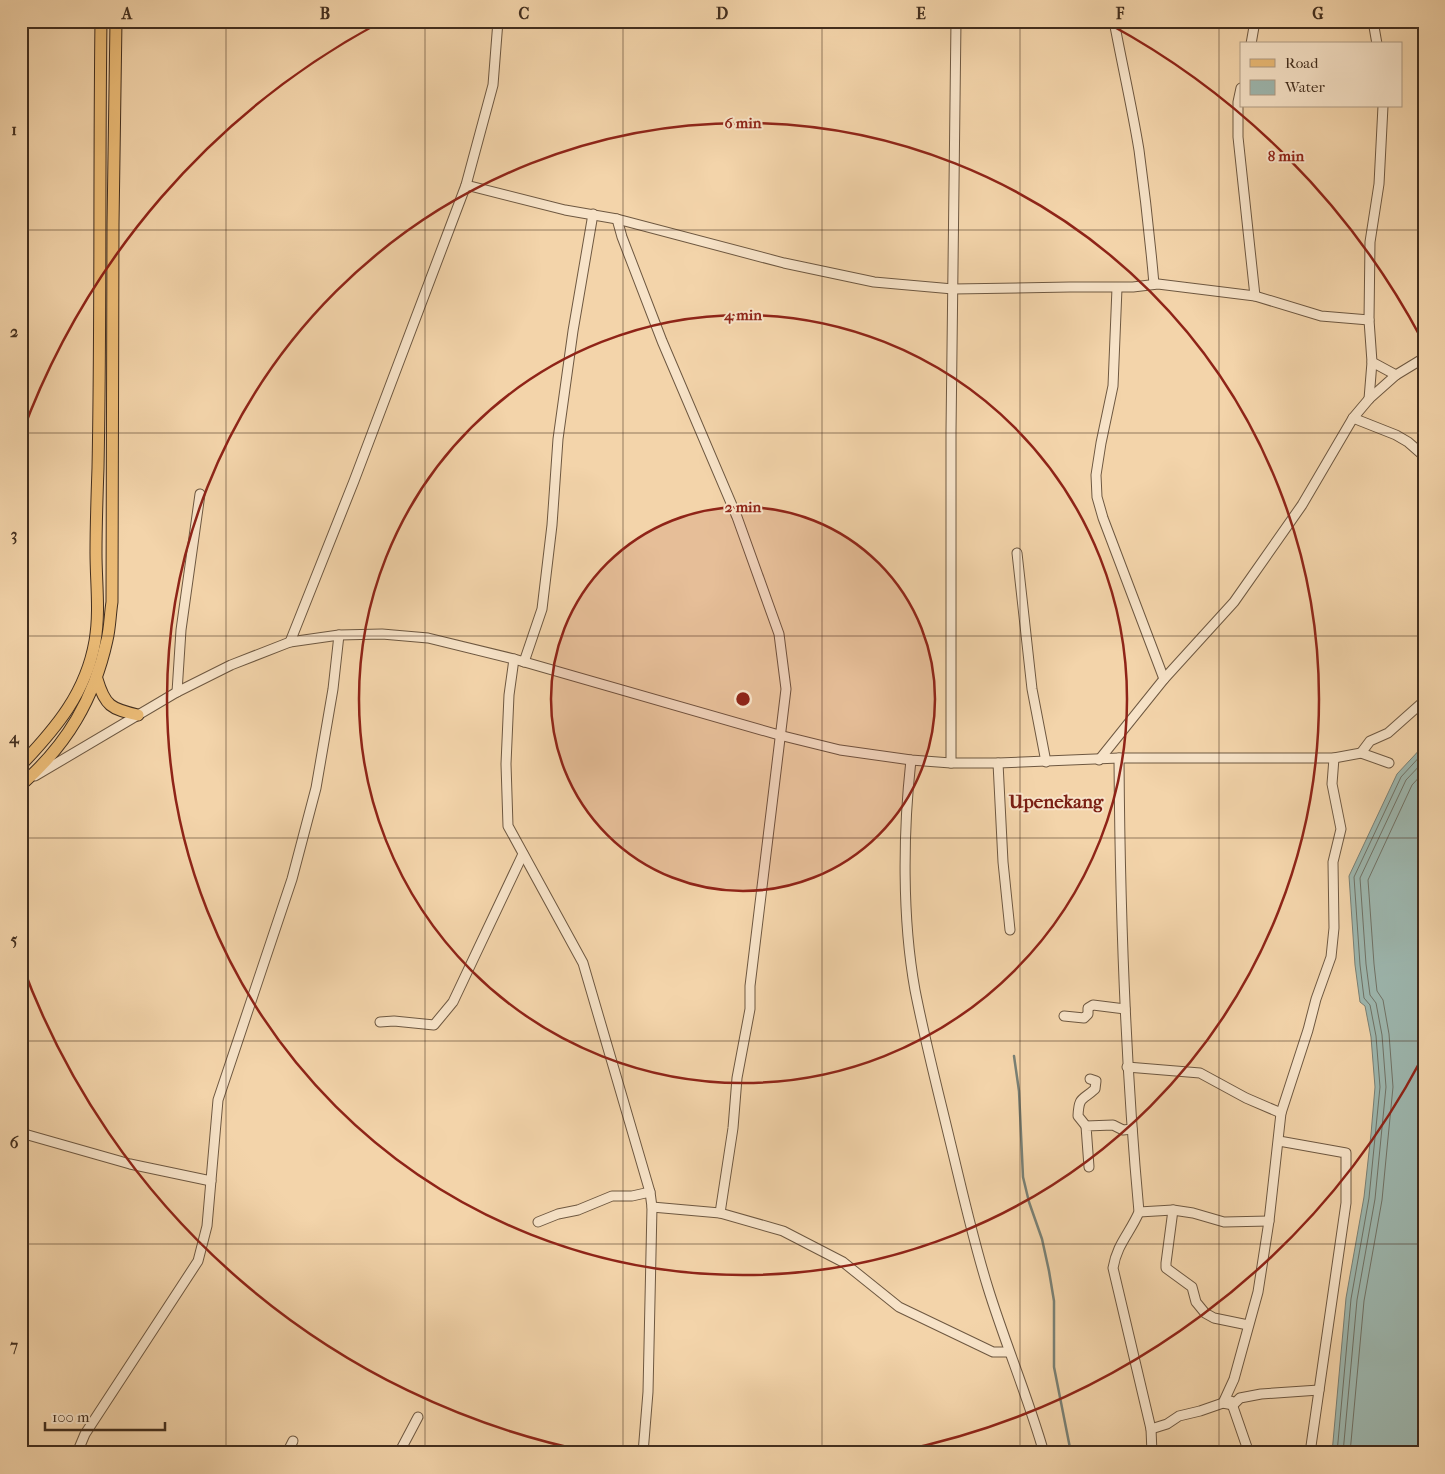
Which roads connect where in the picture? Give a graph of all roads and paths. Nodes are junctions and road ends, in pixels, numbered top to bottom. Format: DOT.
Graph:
graph roads {
  1 [pos="101,21"];
  2 [pos="116,21"];
  3 [pos="498,21"];
  4 [pos="956,21"];
  5 [pos="1114,21"];
  6 [pos="1256,21"];
  7 [pos="1373,21"];
  8 [pos="1251,42"];
  9 [pos="1377,42"];
  10 [pos="1240,93"];
  11 [pos="1383,108"];
  12 [pos="466,185"];
  13 [pos="593,214"];
  14 [pos="617,219"];
  15 [pos="1154,284"];
  16 [pos="1117,288"];
  17 [pos="953,289"];
  18 [pos="1255,296"];
  19 [pos="1369,320"];
  20 [pos="1424,358"];
  21 [pos="1372,362"];
  22 [pos="1396,375"];
  23 [pos="1369,399"];
  24 [pos="1353,418"];
  25 [pos="1424,456"];
  26 [pos="200,494"];
  27 [pos="111,513"];
  28 [pos="97,524"];
  29 [pos="1017,553"];
  30 [pos="339,635"];
  31 [pos="290,642"];
  32 [pos="514,659"];
  33 [pos="524,662"];
  34 [pos="97,678"];
  35 [pos="1164,679"];
  36 [pos="177,692"];
  37 [pos="1424,701"];
  38 [pos="138,714"];
  39 [pos="780,736"];
  40 [pos="1362,753"];
  41 [pos="1119,758"];
  42 [pos="1334,758"];
  43 [pos="911,760"];
  44 [pos="1099,760"];
  45 [pos="1046,762"];
  46 [pos="951,763"];
  47 [pos="1389,763"];
  48 [pos="998,764"];
  49 [pos="21,765"];
  50 [pos="24,783"];
  51 [pos="523,854"];
  52 [pos="1010,930"];
  53 [pos="1125,1009"];
  54 [pos="1064,1016"];
  55 [pos="380,1022"];
  56 [pos="1127,1067"];
  57 [pos="1090,1078"];
  58 [pos="1281,1113"];
  59 [pos="1086,1126"];
  60 [pos="1132,1129"];
  61 [pos="21,1133"];
  62 [pos="1279,1141"];
  63 [pos="1089,1166"];
  64 [pos="211,1181"];
  65 [pos="650,1192"];
  66 [pos="652,1207"];
  67 [pos="1173,1210"];
  68 [pos="1139,1212"];
  69 [pos="720,1213"];
  70 [pos="1269,1221"];
  71 [pos="538,1222"];
  72 [pos="1248,1325"];
  73 [pos="1009,1352"];
  74 [pos="1319,1390"];
  75 [pos="1228,1394"];
  76 [pos="1222,1403"];
  77 [pos="1233,1405"];
  78 [pos="418,1417"];
  79 [pos="1151,1429"];
  80 [pos="293,1441"];
  81 [pos="77,1453"];
  82 [pos="287,1453"];
  83 [pos="399,1453"];
  84 [pos="643,1453"];
  85 [pos="1044,1453"];
  86 [pos="1152,1453"];
  87 [pos="1249,1453"];
  88 [pos="1310,1453"];
  1 -- 28 [label="main road"];
  2 -- 27 [label="main road"];
  3 -- 12 [label="street"];
  4 -- 17 [label="street"];
  5 -- 15 [label="street"];
  6 -- 8 [label="street"];
  7 -- 9 [label="street"];
  10 -- 18 [label="street"];
  11 -- 19 [label="street"];
  12 -- 13 [label="street"];
  12 -- 31 [label="street"];
  13 -- 14 [label="street"];
  13 -- 33 [label="street"];
  14 -- 17 [label="street"];
  14 -- 39 [label="street"];
  15 -- 16 [label="street"];
  15 -- 18 [label="street"];
  16 -- 17 [label="street"];
  16 -- 35 [label="street"];
  17 -- 46 [label="street"];
  18 -- 19 [label="street"];
  19 -- 21 [label="street"];
  20 -- 22 [label="street"];
  21 -- 22 [label="street"];
  21 -- 23 [label="street"];
  22 -- 23 [label="street"];
  23 -- 24 [label="street"];
  24 -- 25 [label="street"];
  24 -- 35 [label="street"];
  26 -- 36 [label="street"];
  27 -- 28 [label="main road"];
  27 -- 34 [label="main road"];
  28 -- 49 [label="main road"];
  29 -- 45 [label="street"];
  30 -- 31 [label="street"];
  30 -- 32 [label="street"];
  30 -- 64 [label="street"];
  31 -- 36 [label="street"];
  32 -- 33 [label="street"];
  32 -- 51 [label="street"];
  33 -- 39 [label="street"];
  34 -- 38 [label="main road"];
  34 -- 50 [label="main road"];
  35 -- 44 [label="street"];
  36 -- 38 [label="street"];
  37 -- 40 [label="street"];
  38 -- 50 [label="street"];
  39 -- 43 [label="street"];
  39 -- 69 [label="street"];
  40 -- 42 [label="street"];
  40 -- 47 [label="street"];
  41 -- 42 [label="street"];
  41 -- 44 [label="street"];
  41 -- 53 [label="street"];
  42 -- 58 [label="street"];
  43 -- 46 [label="street"];
  43 -- 73 [label="street"];
  44 -- 45 [label="street"];
  45 -- 48 [label="street"];
  46 -- 48 [label="street"];
  48 -- 52 [label="street"];
  51 -- 55 [label="street"];
  51 -- 65 [label="street"];
  53 -- 54 [label="street"];
  53 -- 56 [label="street"];
  56 -- 58 [label="street"];
  56 -- 60 [label="street"];
  57 -- 59 [label="street"];
  58 -- 62 [label="street"];
  59 -- 60 [label="street"];
  59 -- 63 [label="street"];
  60 -- 68 [label="street"];
  61 -- 64 [label="street"];
  62 -- 70 [label="street"];
  62 -- 74 [label="street"];
  64 -- 81 [label="street"];
  65 -- 66 [label="street"];
  65 -- 71 [label="street"];
  66 -- 69 [label="street"];
  66 -- 84 [label="street"];
  67 -- 68 [label="street"];
  67 -- 70 [label="street"];
  67 -- 72 [label="street"];
  68 -- 79 [label="street"];
  69 -- 73 [label="street"];
  70 -- 72 [label="street"];
  72 -- 75 [label="street"];
  73 -- 85 [label="street"];
  74 -- 77 [label="street"];
  74 -- 88 [label="street"];
  75 -- 76 [label="street"];
  75 -- 77 [label="street"];
  76 -- 77 [label="street"];
  76 -- 79 [label="street"];
  77 -- 87 [label="street"];
  78 -- 83 [label="street"];
  79 -- 86 [label="street"];
  80 -- 82 [label="street"];
}
